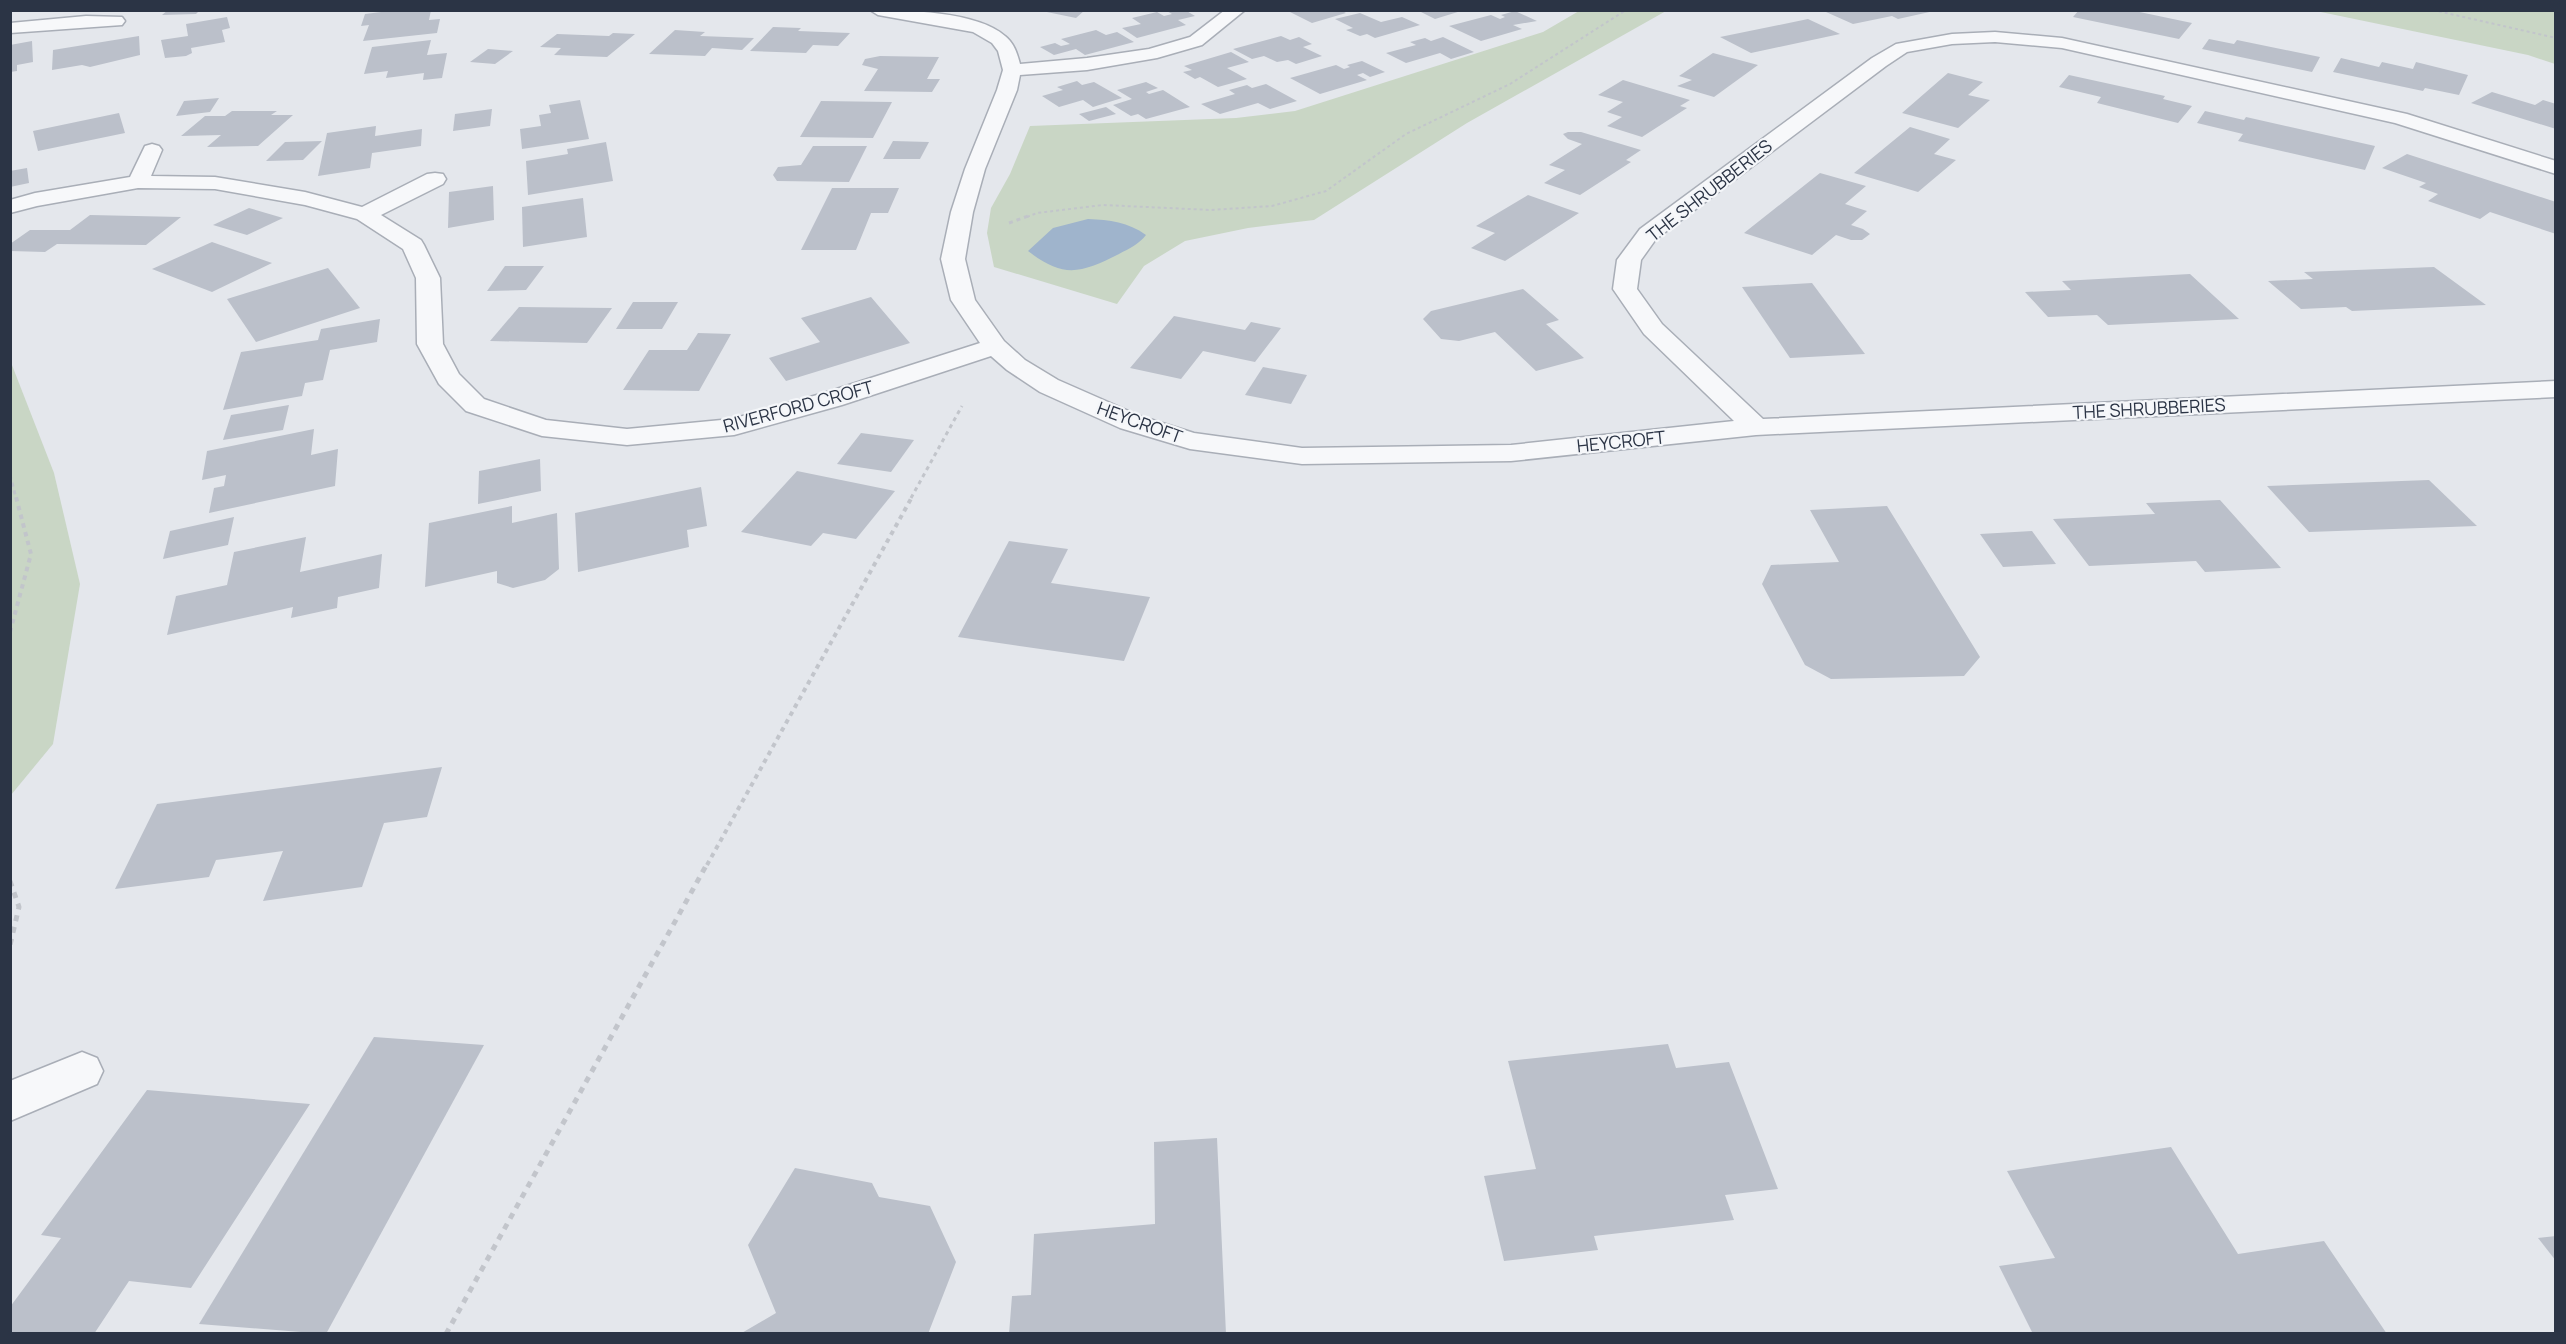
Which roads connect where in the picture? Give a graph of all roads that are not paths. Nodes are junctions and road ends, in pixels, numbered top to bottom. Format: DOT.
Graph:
graph roads {
  1 [pos="878,10"];
  2 [pos="1237,10"];
  3 [pos="116,21"];
  4 [pos="10,28"];
  5 [pos="1012,70"];
  6 [pos="152,150"];
  7 [pos="2556,168"];
  8 [pos="435,179"];
  9 [pos="138,182"];
  10 [pos="10,207"];
  11 [pos="365,214"];
  12 [pos="995,346"];
  13 [pos="2556,389"];
  14 [pos="1756,427"];
  15 [pos="82,1071"];
  16 [pos="10,1101"];
  1 -- 5 [label="street"];
  2 -- 5 [label="street"];
  3 -- 4 [label="street"];
  5 -- 12 [label="street, HEYCROFT"];
  6 -- 9 [label="street"];
  7 -- 14 [label="street, THE SHRUBBERIES"];
  8 -- 11 [label="street"];
  9 -- 10 [label="street, RIVERFORD CROFT"];
  9 -- 11 [label="street, RIVERFORD CROFT"];
  11 -- 12 [label="street, RIVERFORD CROFT"];
  12 -- 14 [label="street, HEYCROFT"];
  13 -- 14 [label="street, THE SHRUBBERIES"];
  15 -- 16 [label="street"];
}
